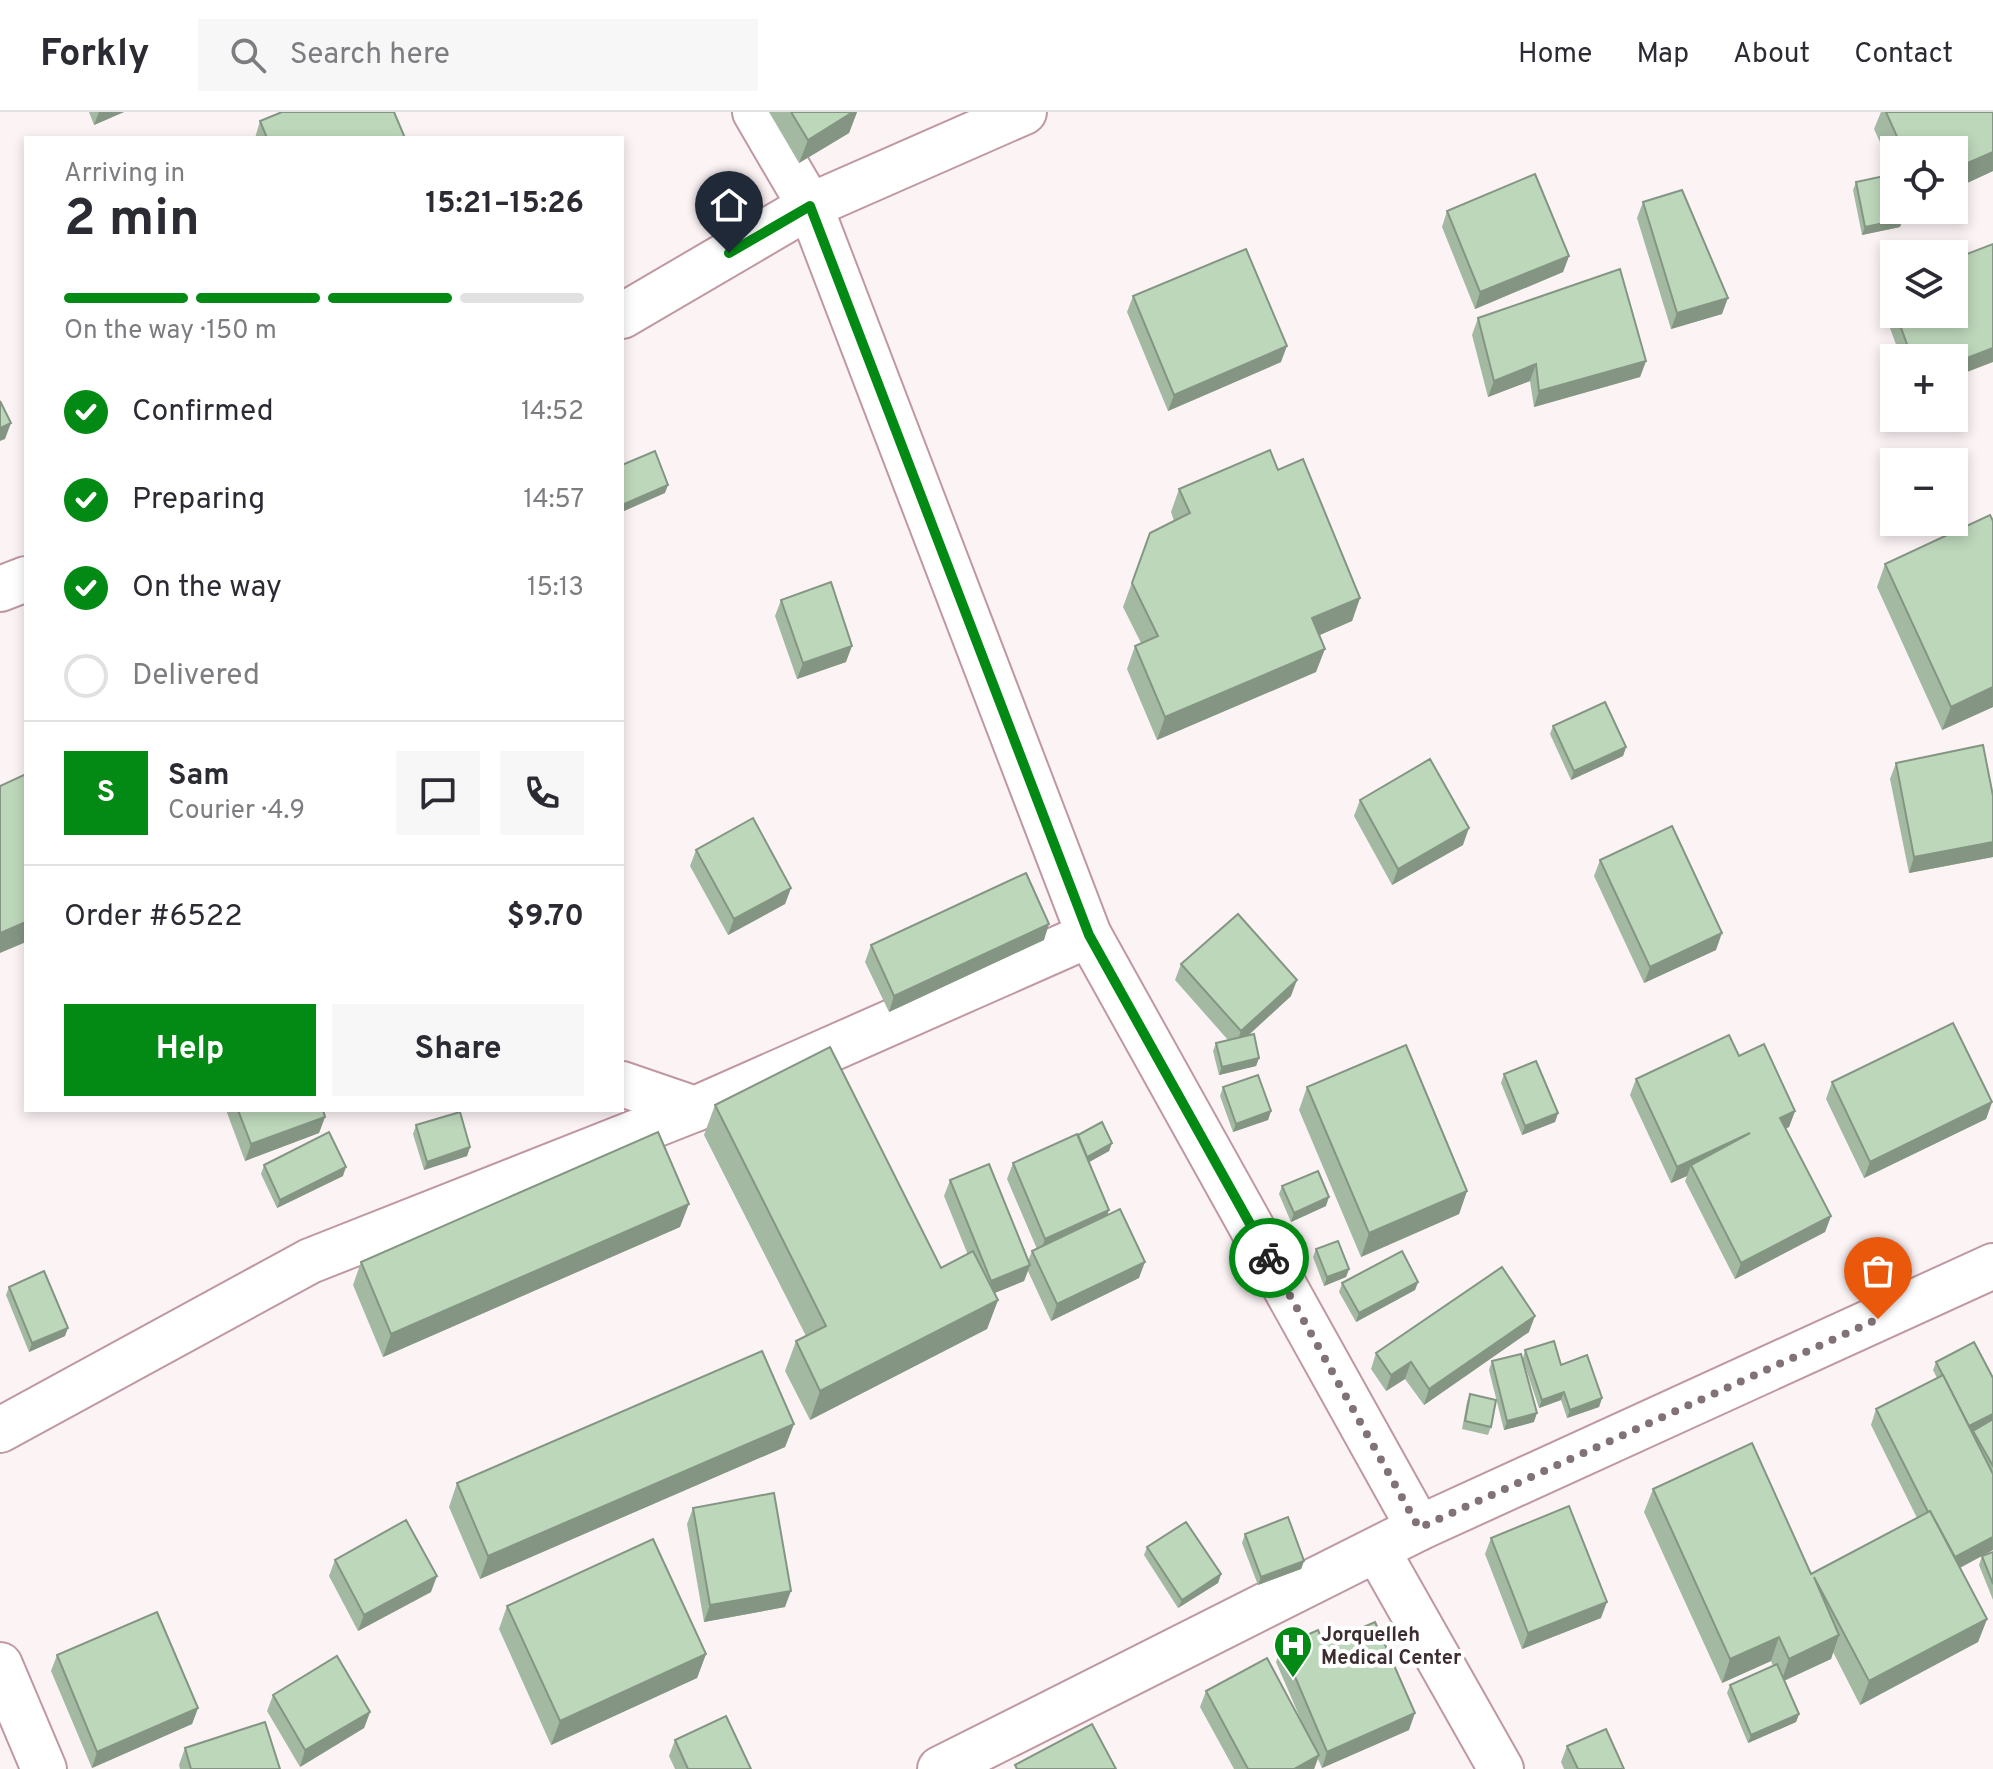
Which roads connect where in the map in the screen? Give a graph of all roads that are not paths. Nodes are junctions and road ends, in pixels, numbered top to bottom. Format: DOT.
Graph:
graph roads {
  1 [pos="755,112"];
  2 [pos="1024,112"];
  3 [pos="810,206"];
  4 [pos="624,315"];
  5 [pos="24,580"];
  6 [pos="0,589"];
  7 [pos="1089,935"];
  8 [pos="624,1085"];
  9 [pos="695,1109"];
  10 [pos="1993,1266"];
  11 [pos="0,1430"];
  12 [pos="1419,1528"];
  13 [pos="1377,1550"];
  14 [pos="0,1665"];
  15 [pos="44,1769"];
  16 [pos="940,1769"];
  17 [pos="1501,1769"];
  1 -- 3 [label="street"];
  2 -- 3 [label="street"];
  3 -- 4 [label="street"];
  3 -- 7 [label="street"];
  5 -- 6 [label="street"];
  7 -- 9 [label="street"];
  7 -- 12 [label="street"];
  8 -- 9 [label="street"];
  9 -- 11 [label="street"];
  10 -- 12 [label="street"];
  12 -- 13 [label="street"];
  13 -- 16 [label="street"];
  13 -- 17 [label="street"];
  14 -- 15 [label="street"];
}
